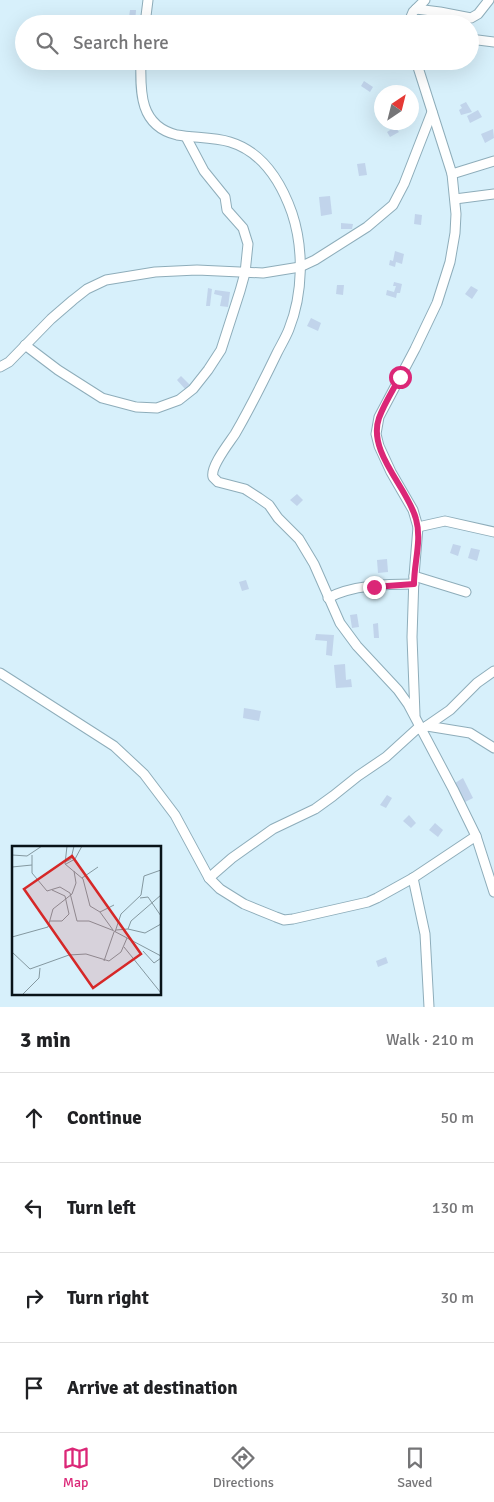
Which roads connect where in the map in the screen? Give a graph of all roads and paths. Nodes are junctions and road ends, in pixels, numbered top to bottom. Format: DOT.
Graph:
graph roads {
  1 [pos="148,0"];
  2 [pos="425,0"];
  3 [pos="489,0"];
  4 [pos="146,15"];
  5 [pos="413,15"];
  6 [pos="476,15"];
  7 [pos="479,40"];
  8 [pos="494,42"];
  9 [pos="142,70"];
  10 [pos="419,70"];
  11 [pos="432,112"];
  12 [pos="186,137"];
  13 [pos="494,161"];
  14 [pos="452,174"];
  15 [pos="494,194"];
  16 [pos="455,200"];
  17 [pos="300,267"];
  18 [pos="245,273"];
  19 [pos="25,345"];
  20 [pos="0,367"];
  21 [pos="418,527"];
  22 [pos="494,532"];
  23 [pos="414,580"];
  24 [pos="466,592"];
  25 [pos="328,598"];
  26 [pos="494,670"];
  27 [pos="0,673"];
  28 [pos="415,718"];
  29 [pos="423,728"];
  30 [pos="494,748"];
  31 [pos="476,836"];
  32 [pos="209,878"];
  33 [pos="413,878"];
  34 [pos="493,887"];
  35 [pos="429,1007"];
  1 -- 4 [label="street"];
  2 -- 5 [label="street"];
  3 -- 6 [label="street"];
  7 -- 8 [label="street"];
  9 -- 12 [label="street"];
  10 -- 11 [label="street"];
  11 -- 14 [label="street"];
  11 -- 17 [label="street"];
  12 -- 17 [label="street"];
  12 -- 18 [label="street"];
  13 -- 14 [label="street"];
  14 -- 16 [label="street"];
  15 -- 16 [label="street"];
  16 -- 21 [label="street"];
  17 -- 18 [label="street"];
  17 -- 25 [label="street"];
  18 -- 19 [label="street"];
  18 -- 19 [label="street"];
  19 -- 20 [label="street"];
  21 -- 22 [label="street"];
  21 -- 23 [label="street"];
  23 -- 24 [label="street"];
  23 -- 25 [label="street"];
  23 -- 28 [label="street"];
  25 -- 28 [label="street"];
  26 -- 29 [label="street"];
  27 -- 32 [label="street"];
  28 -- 29 [label="street"];
  29 -- 30 [label="street"];
  29 -- 31 [label="street"];
  29 -- 32 [label="street"];
  31 -- 33 [label="street"];
  31 -- 34 [label="street"];
  32 -- 33 [label="street"];
  33 -- 35 [label="street"];
}
